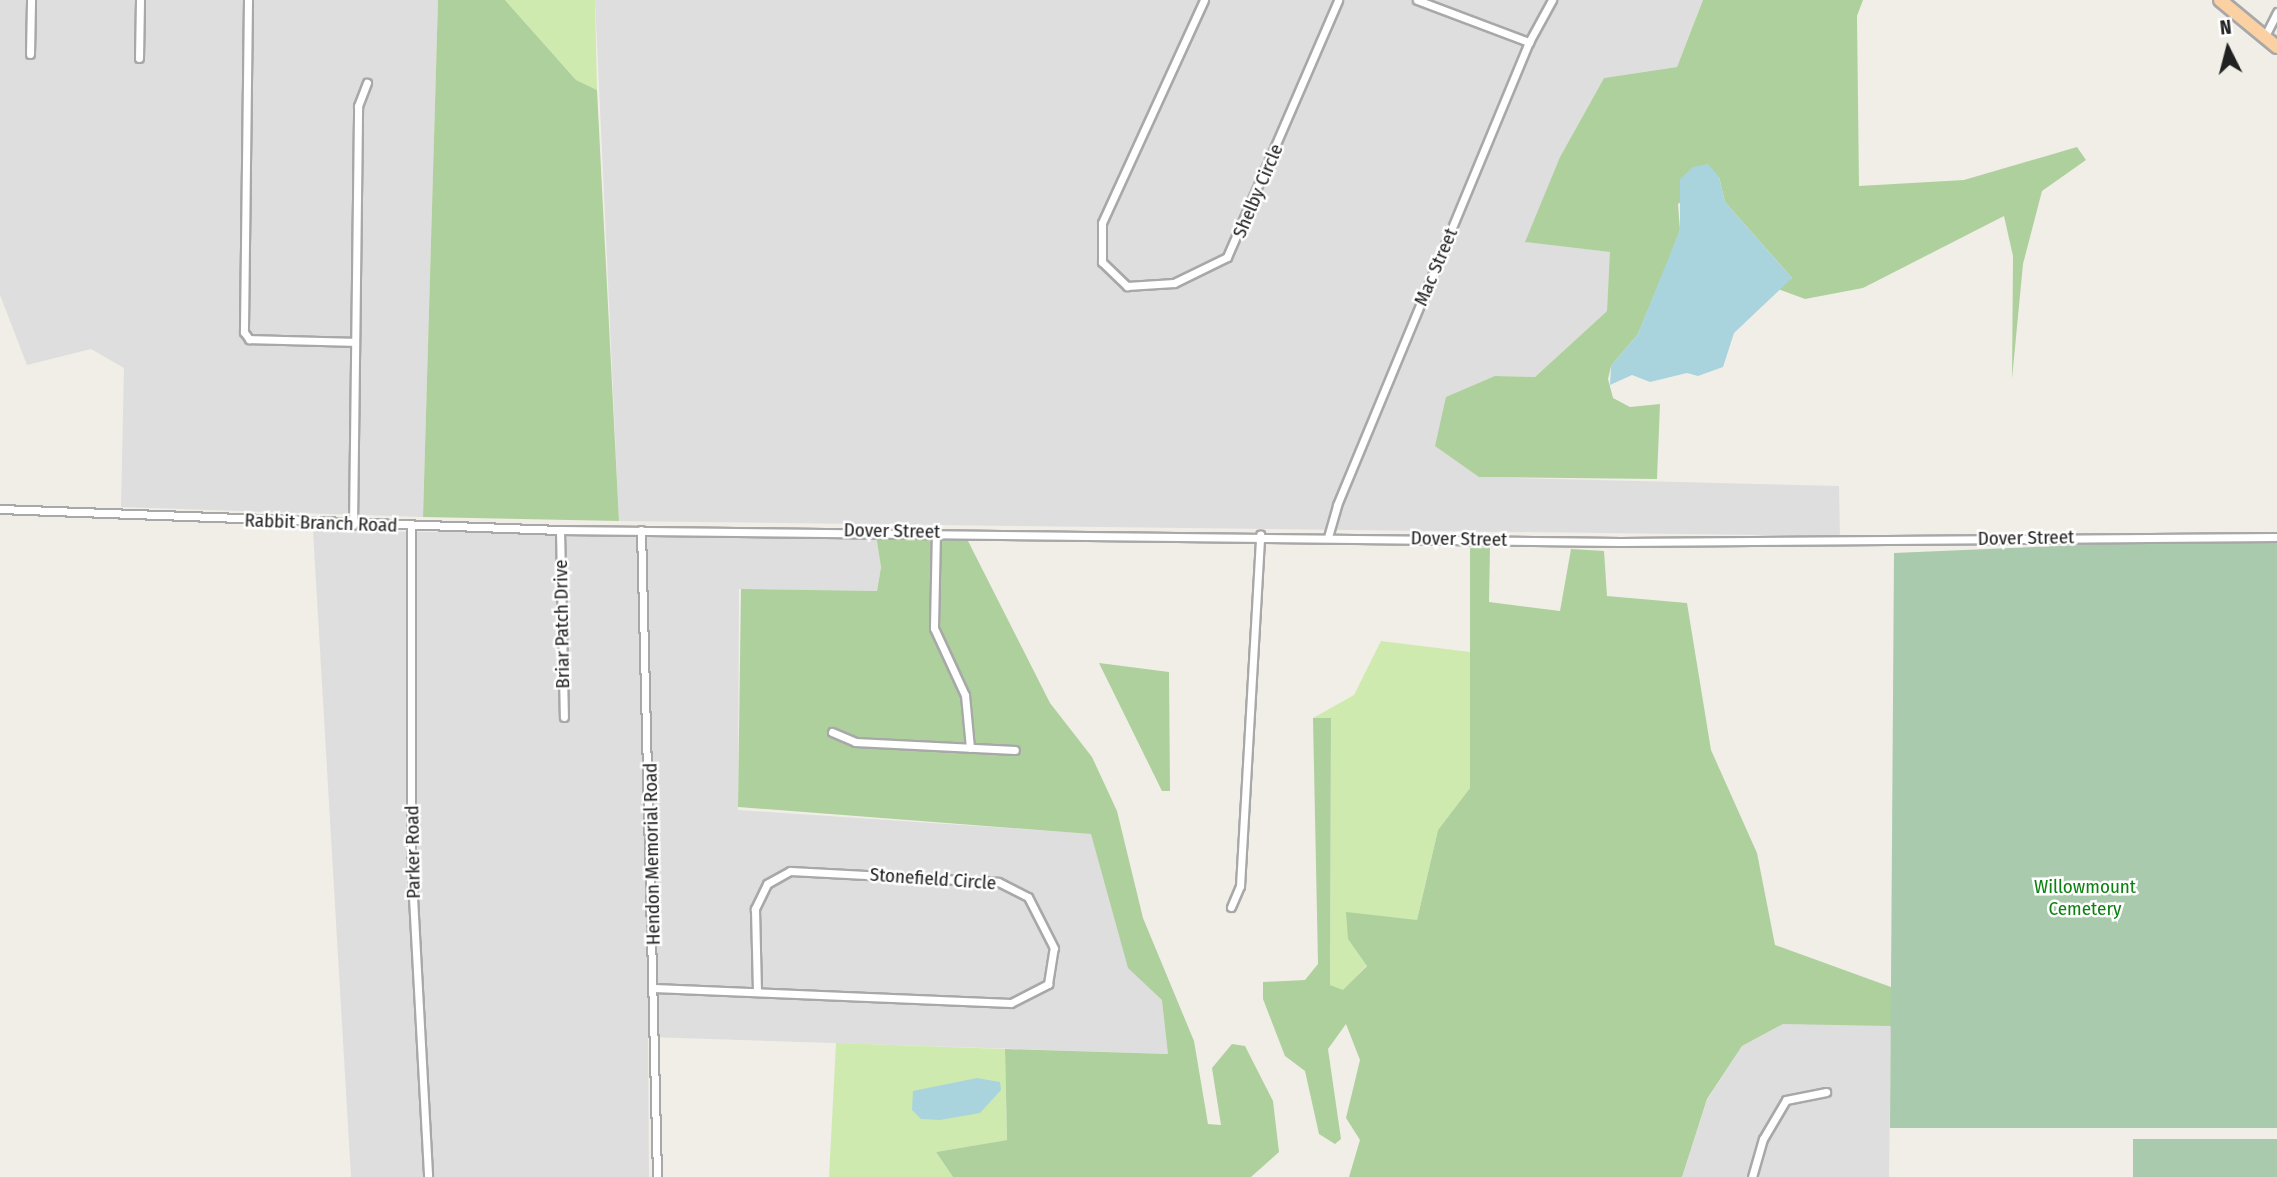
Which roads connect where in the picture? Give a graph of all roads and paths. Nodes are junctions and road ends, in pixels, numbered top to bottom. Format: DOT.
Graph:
graph roads {
  1 [pos="31,0"];
  2 [pos="140,0"];
  3 [pos="248,0"];
  4 [pos="1204,0"];
  5 [pos="1338,0"];
  6 [pos="1417,0"];
  7 [pos="1552,0"];
  8 [pos="2220,0"];
  9 [pos="2277,12"];
  10 [pos="2265,36"];
  11 [pos="1529,42"];
  12 [pos="2277,47"];
  13 [pos="30,54"];
  14 [pos="139,58"];
  15 [pos="367,83"];
  16 [pos="355,342"];
  17 [pos="0,509"];
  18 [pos="353,525"];
  19 [pos="411,526"];
  20 [pos="561,530"];
  21 [pos="641,530"];
  22 [pos="936,531"];
  23 [pos="1260,535"];
  24 [pos="1328,537"];
  25 [pos="2277,537"];
  26 [pos="564,717"];
  27 [pos="832,732"];
  28 [pos="970,748"];
  29 [pos="1015,750"];
  30 [pos="1231,907"];
  31 [pos="654,988"];
  32 [pos="757,992"];
  33 [pos="1826,1092"];
  34 [pos="428,1177"];
  35 [pos="657,1177"];
  36 [pos="1752,1177"];
  1 -- 13 [label="street"];
  2 -- 14 [label="street"];
  3 -- 16 [label="street"];
  4 -- 5 [label="street, Shelby Circle"];
  6 -- 11 [label="street"];
  7 -- 11 [label="street, Mac Street"];
  8 -- 10 [label="main road"];
  9 -- 10 [label="street"];
  10 -- 12 [label="main road"];
  11 -- 24 [label="street, Mac Street"];
  15 -- 16 [label="street"];
  16 -- 18 [label="street"];
  17 -- 18 [label="street, Rabbit Branch Road"];
  18 -- 19 [label="street, Rabbit Branch Road"];
  19 -- 20 [label="street, Rabbit Branch Road"];
  19 -- 34 [label="street, Parker Road"];
  20 -- 21 [label="street, Rabbit Branch Road"];
  20 -- 26 [label="street, Briar Patch Drive"];
  21 -- 22 [label="street, Dover Street"];
  21 -- 31 [label="street, Hendon Memorial Road"];
  22 -- 23 [label="street, Dover Street"];
  22 -- 28 [label="street"];
  23 -- 24 [label="street, Dover Street"];
  23 -- 30 [label="street"];
  24 -- 25 [label="street, Dover Street"];
  27 -- 28 [label="street"];
  28 -- 29 [label="street"];
  31 -- 32 [label="street, Stonefield Circle"];
  31 -- 35 [label="street, Hendon Memorial Road"];
  32 -- 32 [label="street, Stonefield Circle"];
  33 -- 36 [label="street"];
}
